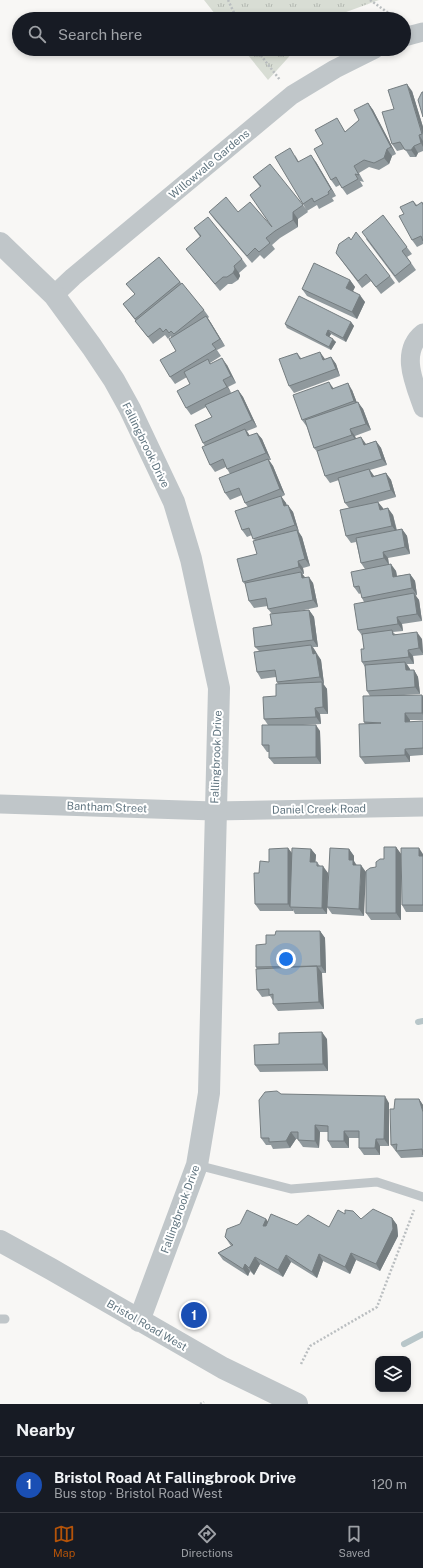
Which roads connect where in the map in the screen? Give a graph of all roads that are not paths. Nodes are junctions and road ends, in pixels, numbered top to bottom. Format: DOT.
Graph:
graph roads {
  1 [pos="423,32"];
  2 [pos="411,35"];
  3 [pos="361,56"];
  4 [pos="0,243"];
  5 [pos="54,295"];
  6 [pos="423,333"];
  7 [pos="423,408"];
  8 [pos="0,804"];
  9 [pos="423,807"];
  10 [pos="214,811"];
  11 [pos="197,1164"];
  12 [pos="421,1196"];
  13 [pos="0,1241"];
  14 [pos="139,1321"];
  15 [pos="297,1404"];
  1 -- 2 [label="street"];
  3 -- 5 [label="street, Willowvale Gardens"];
  4 -- 5 [label="street, Fallingbrook Drive"];
  5 -- 10 [label="street, Fallingbrook Drive"];
  6 -- 7 [label="street"];
  8 -- 10 [label="street, Bantham Street"];
  9 -- 10 [label="street, Daniel Creek Road"];
  10 -- 11 [label="street, Fallingbrook Drive"];
  11 -- 12 [label="lane"];
  11 -- 14 [label="street, Fallingbrook Drive"];
  13 -- 14 [label="street, Bristol Road West"];
  14 -- 15 [label="street, Bristol Road West"];
}
